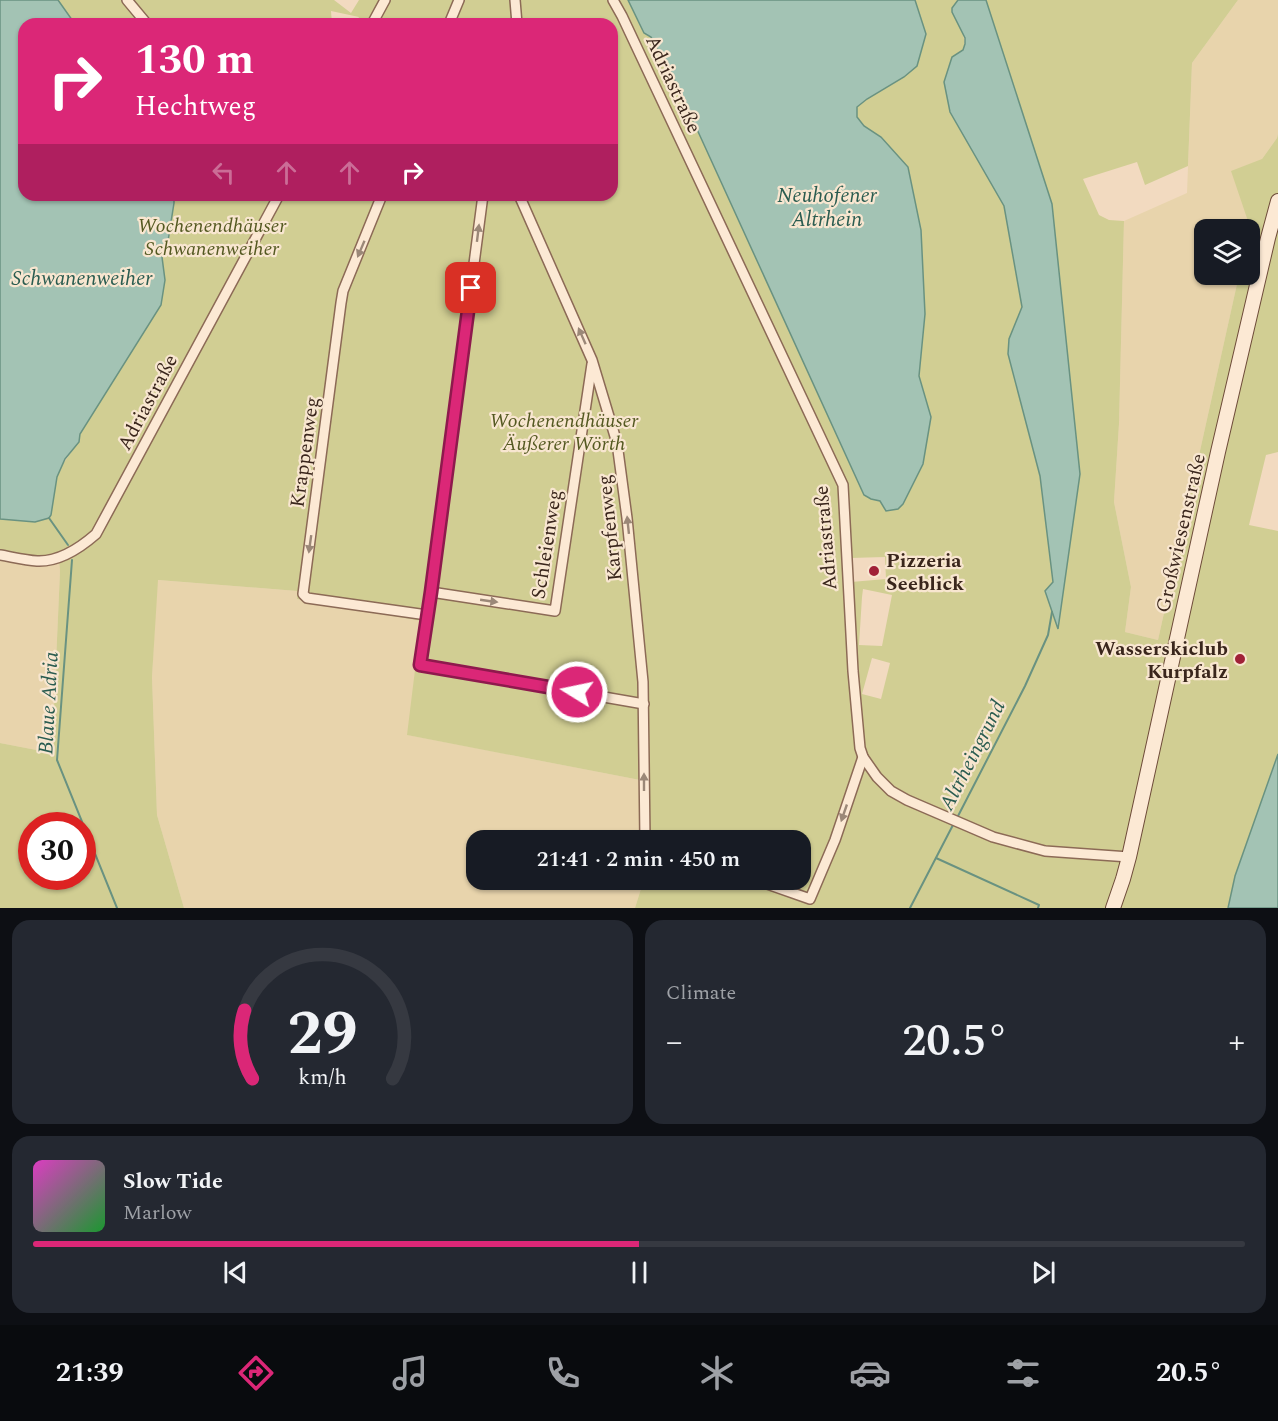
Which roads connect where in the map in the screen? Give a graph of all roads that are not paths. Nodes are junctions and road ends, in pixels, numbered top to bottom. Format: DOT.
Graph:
graph roads {
  1 [pos="127,0"];
  2 [pos="385,0"];
  3 [pos="459,0"];
  4 [pos="515,0"];
  5 [pos="613,0"];
  6 [pos="142,18"];
  7 [pos="375,18"];
  8 [pos="452,18"];
  9 [pos="516,18"];
  10 [pos="276,201"];
  11 [pos="380,201"];
  12 [pos="482,201"];
  13 [pos="522,201"];
  14 [pos="1278,201"];
  15 [pos="592,360"];
  16 [pos="0,555"];
  17 [pos="431,592"];
  18 [pos="428,615"];
  19 [pos="644,704"];
  20 [pos="863,757"];
  21 [pos="645,830"];
  22 [pos="1129,857"];
  23 [pos="784,890"];
  24 [pos="1113,908"];
  1 -- 6 [label="street"];
  2 -- 7 [label="street"];
  3 -- 8 [label="street"];
  4 -- 9 [label="street"];
  5 -- 20 [label="street, Adriastraße"];
  10 -- 16 [label="street, Adriastraße"];
  11 -- 18 [label="street, Krappenweg, one-way"];
  17 -- 12 [label="street, one-way"];
  15 -- 13 [label="street, Karpfenweg, one-way"];
  14 -- 22 [label="street, Großwiesenstraße"];
  17 -- 15 [label="street, Schleienweg, one-way"];
  19 -- 15 [label="street, Karpfenweg, one-way"];
  17 -- 18 [label="street"];
  18 -- 19 [label="street"];
  21 -- 19 [label="street, Karpfenweg, one-way"];
  20 -- 22 [label="street, Adriastraße"];
  20 -- 23 [label="street, one-way"];
  22 -- 24 [label="street, Großwiesenstraße"];
}
